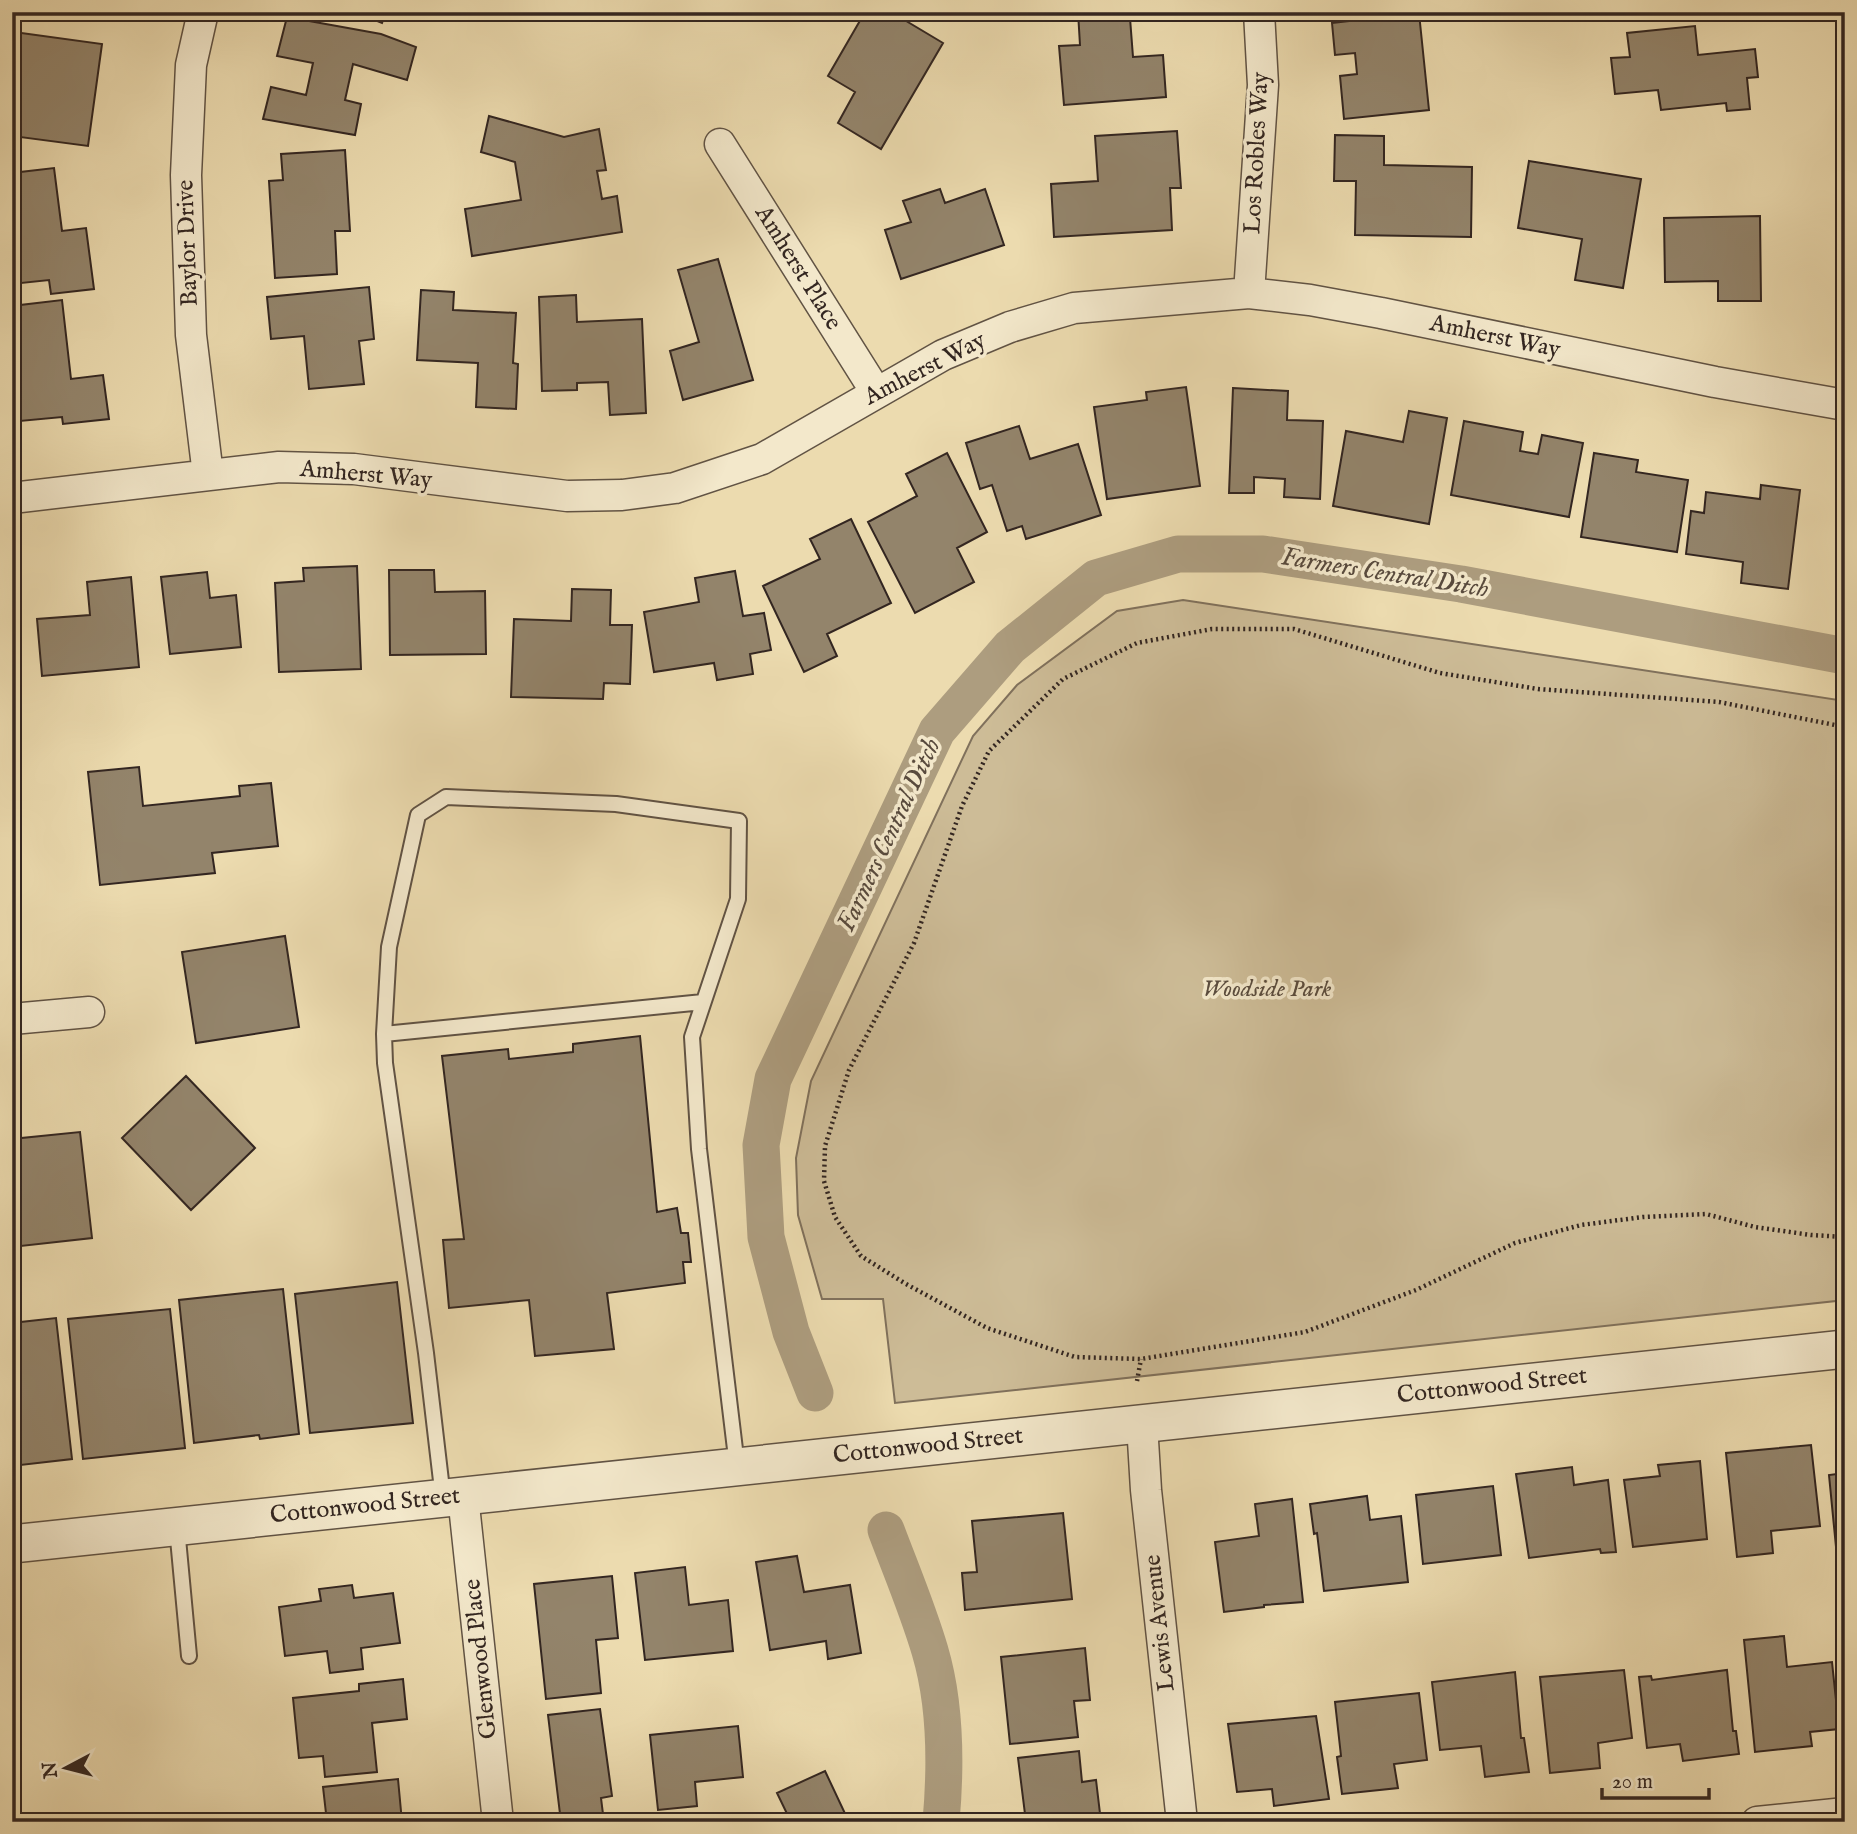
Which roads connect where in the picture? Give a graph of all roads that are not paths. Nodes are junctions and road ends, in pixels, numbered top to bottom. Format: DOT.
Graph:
graph roads {
  1 [pos="203,12"];
  2 [pos="1259,12"];
  3 [pos="720,144"];
  4 [pos="1249,293"];
  5 [pos="876,392"];
  6 [pos="1845,405"];
  7 [pos="208,475"];
  8 [pos="12,498"];
  9 [pos="702,1002"];
  10 [pos="89,1012"];
  11 [pos="12,1019"];
  12 [pos="384,1034"];
  13 [pos="1845,1349"];
  14 [pos="1142,1424"];
  15 [pos="737,1466"];
  16 [pos="453,1497"];
  17 [pos="177,1527"];
  18 [pos="12,1544"];
  19 [pos="189,1656"];
  20 [pos="1845,1813"];
  21 [pos="498,1822"];
  22 [pos="1182,1822"];
  23 [pos="1757,1822"];
  1 -- 7 [label="street, Baylor Drive"];
  2 -- 4 [label="street, Los Robles Way"];
  3 -- 5 [label="street, Amherst Place"];
  4 -- 5 [label="street, Amherst Way"];
  4 -- 6 [label="street, Amherst Way"];
  5 -- 7 [label="street, Amherst Way"];
  7 -- 8 [label="street, Amherst Way"];
  9 -- 12 [label="lane"];
  9 -- 12 [label="lane"];
  9 -- 15 [label="lane"];
  10 -- 11 [label="street"];
  12 -- 16 [label="lane"];
  13 -- 14 [label="street, Cottonwood Street"];
  14 -- 15 [label="street, Cottonwood Street"];
  14 -- 22 [label="street, Lewis Avenue"];
  15 -- 16 [label="street, Cottonwood Street"];
  16 -- 17 [label="street, Cottonwood Street"];
  16 -- 21 [label="street, Glenwood Place"];
  17 -- 18 [label="street, Cottonwood Street"];
  17 -- 19 [label="lane"];
  20 -- 23 [label="street"];
}
